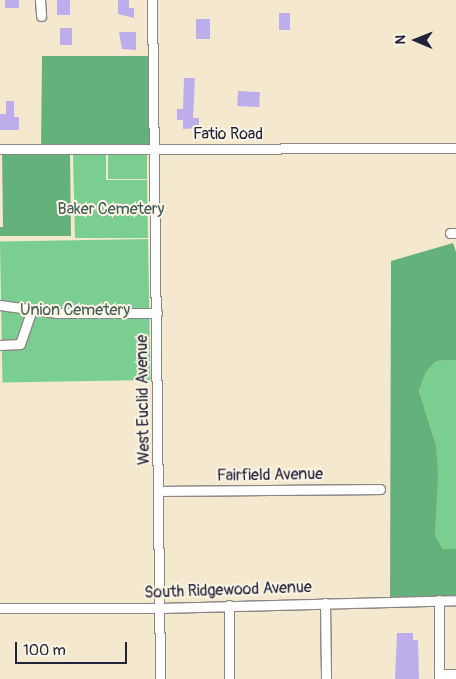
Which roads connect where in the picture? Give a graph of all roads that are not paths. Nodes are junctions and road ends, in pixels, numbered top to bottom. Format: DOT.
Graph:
graph roads {
  1 [pos="40,0"];
  2 [pos="152,0"];
  3 [pos="41,16"];
  4 [pos="456,148"];
  5 [pos="0,150"];
  6 [pos="154,150"];
  7 [pos="0,305"];
  8 [pos="32,310"];
  9 [pos="157,314"];
  10 [pos="0,345"];
  11 [pos="380,489"];
  12 [pos="159,491"];
  13 [pos="439,600"];
  14 [pos="456,600"];
  15 [pos="325,603"];
  16 [pos="229,605"];
  17 [pos="0,608"];
  18 [pos="160,608"];
  19 [pos="456,674"];
  20 [pos="439,677"];
  21 [pos="160,679"];
  22 [pos="229,679"];
  23 [pos="326,679"];
  1 -- 3 [label="street"];
  2 -- 6 [label="street, West Euclid Avenue"];
  4 -- 6 [label="street, Fatio Road"];
  5 -- 6 [label="street, Fatio Road"];
  6 -- 9 [label="street, West Euclid Avenue"];
  7 -- 8 [label="street"];
  8 -- 9 [label="street"];
  8 -- 10 [label="street"];
  9 -- 12 [label="street, West Euclid Avenue"];
  11 -- 12 [label="street, Fairfield Avenue"];
  12 -- 18 [label="street, West Euclid Avenue"];
  13 -- 14 [label="street, South Ridgewood Avenue"];
  13 -- 15 [label="street, South Ridgewood Avenue"];
  13 -- 20 [label="street"];
  15 -- 16 [label="street, South Ridgewood Avenue"];
  15 -- 23 [label="street"];
  16 -- 18 [label="street, South Ridgewood Avenue"];
  16 -- 22 [label="street"];
  17 -- 18 [label="street, South Ridgewood Avenue"];
  18 -- 21 [label="street, West Euclid Avenue"];
  19 -- 20 [label="street"];
}
